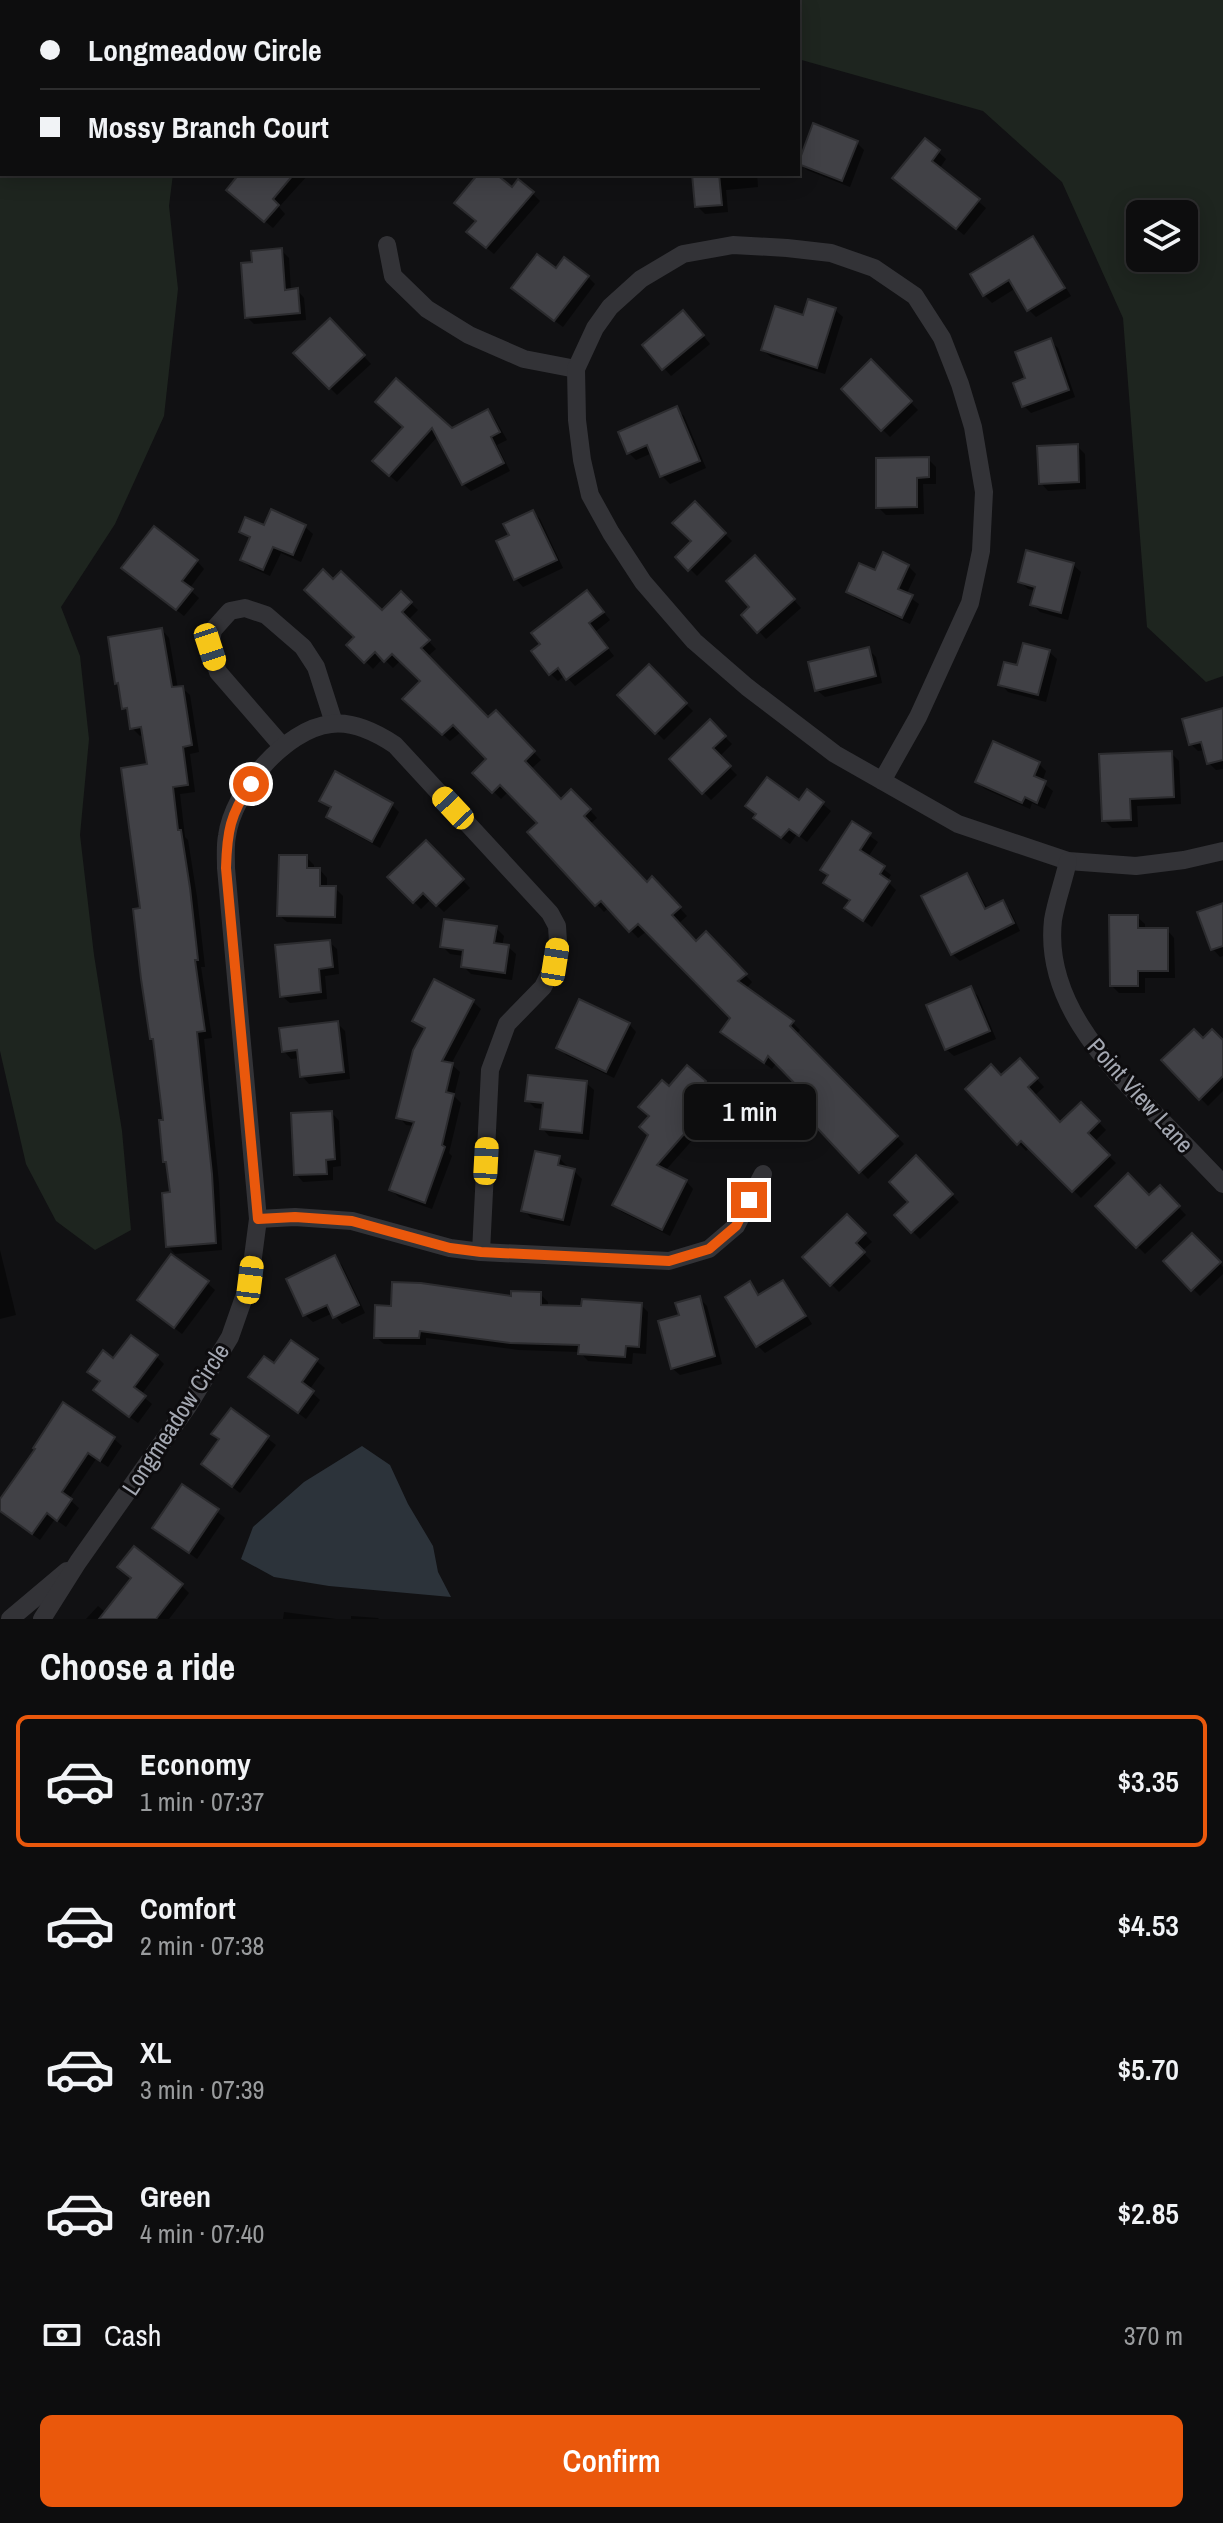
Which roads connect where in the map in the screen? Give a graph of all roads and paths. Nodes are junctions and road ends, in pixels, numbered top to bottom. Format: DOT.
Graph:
graph roads {
  1 [pos="387,245"];
  2 [pos="576,369"];
  3 [pos="334,723"];
  4 [pos="283,747"];
  5 [pos="882,781"];
  6 [pos="1223,851"];
  7 [pos="1068,861"];
  8 [pos="763,1174"];
  9 [pos="1223,1184"];
  10 [pos="258,1219"];
  11 [pos="481,1252"];
  12 [pos="78,1562"];
  13 [pos="10,1619"];
  14 [pos="42,1619"];
  1 -- 2 [label="street"];
  2 -- 5 [label="street"];
  2 -- 5 [label="street"];
  3 -- 4 [label="street, Longmeadow Circle"];
  3 -- 4 [label="street"];
  3 -- 11 [label="street"];
  4 -- 10 [label="street, Longmeadow Circle"];
  5 -- 7 [label="street"];
  6 -- 7 [label="street"];
  7 -- 9 [label="street, Point View Lane"];
  8 -- 11 [label="street"];
  10 -- 11 [label="street"];
  10 -- 12 [label="street, Longmeadow Circle"];
  12 -- 13 [label="street, Longmeadow Circle"];
  12 -- 14 [label="street, Longmeadow Circle"];
}
